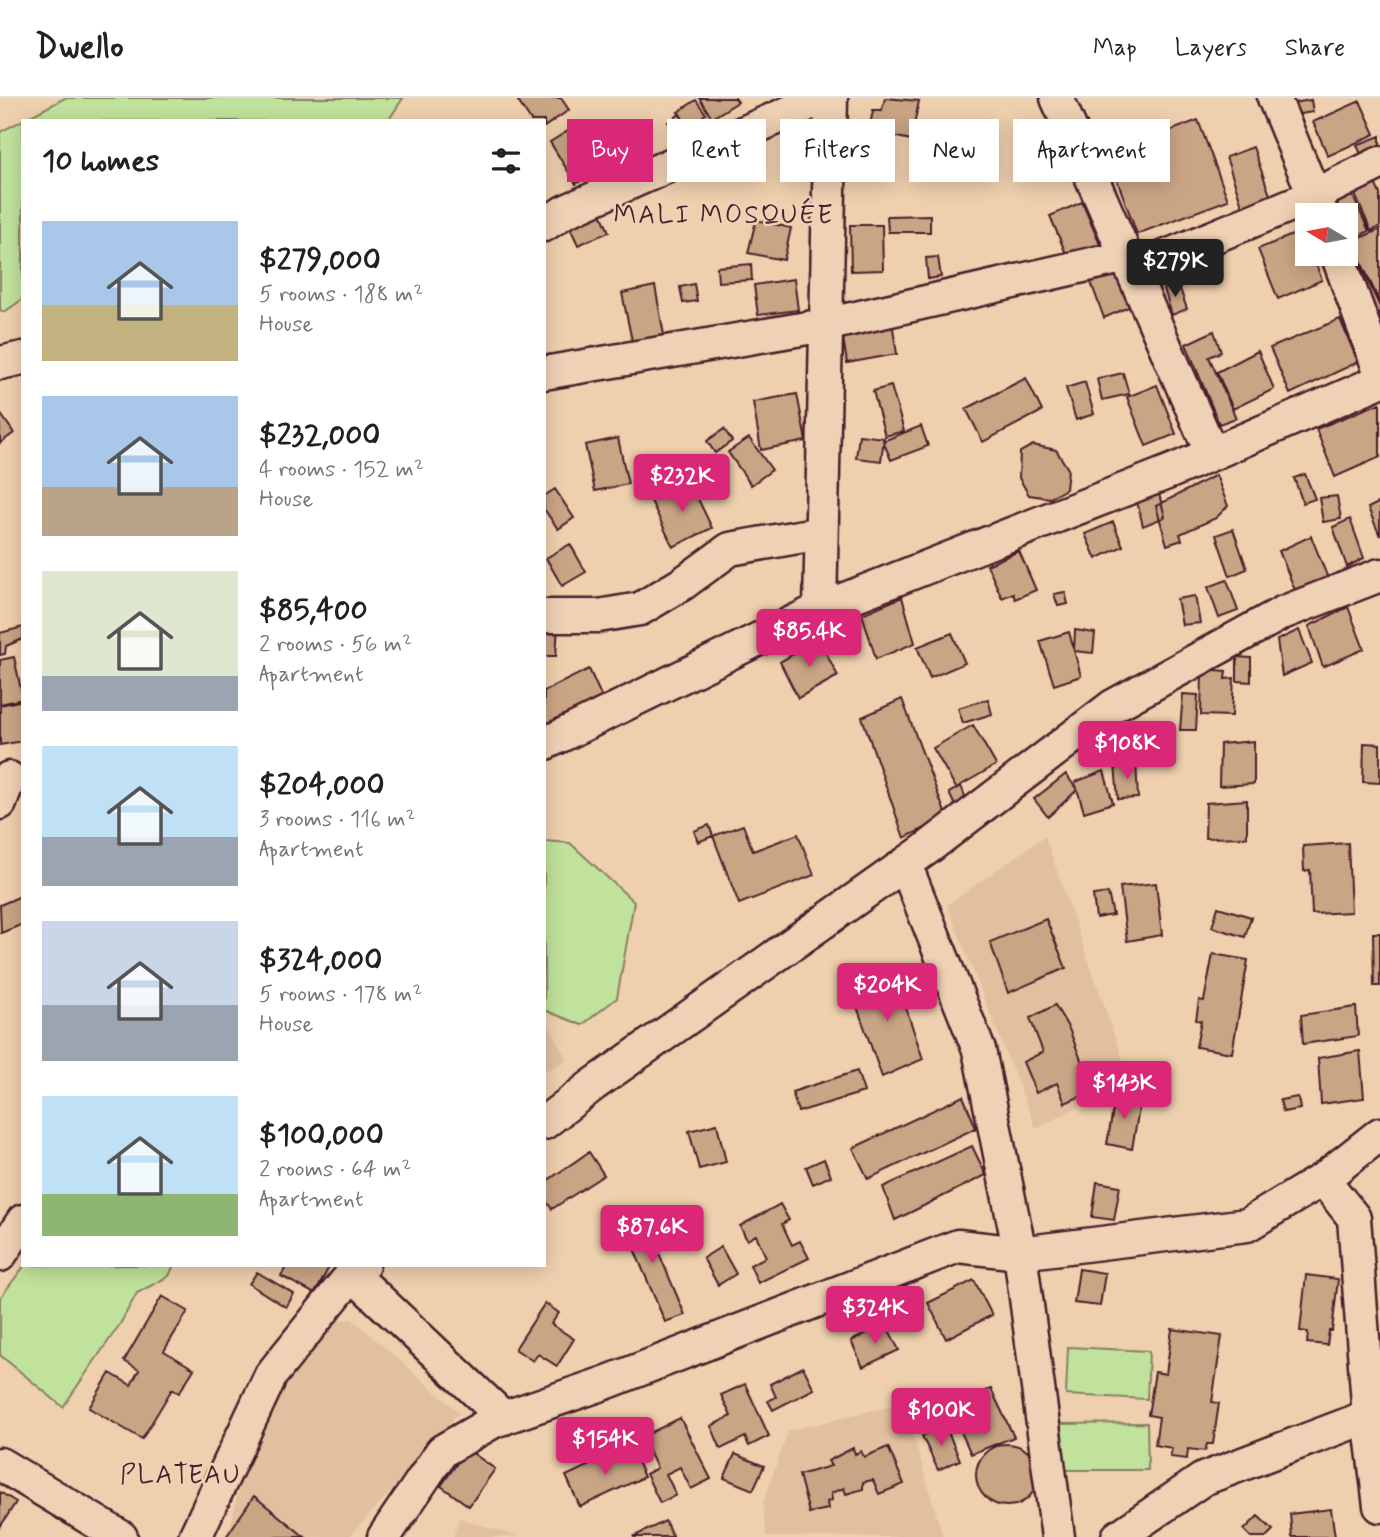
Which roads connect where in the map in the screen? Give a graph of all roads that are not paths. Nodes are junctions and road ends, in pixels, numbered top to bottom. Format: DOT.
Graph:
graph roads {
  1 [pos="822,98"];
  2 [pos="831,98"];
  3 [pos="1057,98"];
  4 [pos="1274,98"];
  5 [pos="1380,163"];
  6 [pos="1318,203"];
  7 [pos="1322,203"];
  8 [pos="1295,212"];
  9 [pos="546,224"];
  10 [pos="1130,263"];
  11 [pos="1341,266"];
  12 [pos="825,325"];
  13 [pos="21,358"];
  14 [pos="0,363"];
  15 [pos="1380,371"];
  16 [pos="546,373"];
  17 [pos="1380,381"];
  18 [pos="1212,454"];
  19 [pos="821,533"];
  20 [pos="1380,575"];
  21 [pos="820,608"];
  22 [pos="546,616"];
  23 [pos="546,743"];
  24 [pos="905,864"];
  25 [pos="546,1121"];
  26 [pos="1380,1134"];
  27 [pos="1323,1179"];
  28 [pos="21,1224"];
  29 [pos="1020,1253"];
  30 [pos="0,1255"];
  31 [pos="358,1270"];
  32 [pos="1375,1414"];
  33 [pos="503,1418"];
  34 [pos="0,1464"];
  35 [pos="1380,1506"];
  36 [pos="121,1537"];
  37 [pos="195,1537"];
  38 [pos="384,1537"];
  39 [pos="1058,1537"];
  40 [pos="1118,1537"];
  1 -- 9 [label="street"];
  2 -- 12 [label="street"];
  3 -- 10 [label="street"];
  4 -- 6 [label="street"];
  5 -- 7 [label="street"];
  8 -- 10 [label="street"];
  10 -- 12 [label="street"];
  10 -- 18 [label="street"];
  11 -- 15 [label="street"];
  12 -- 16 [label="street"];
  12 -- 19 [label="street"];
  13 -- 14 [label="street"];
  17 -- 18 [label="street"];
  18 -- 21 [label="street"];
  19 -- 21 [label="street"];
  19 -- 22 [label="street"];
  20 -- 24 [label="street"];
  21 -- 23 [label="street"];
  24 -- 25 [label="street"];
  24 -- 29 [label="street"];
  26 -- 27 [label="street"];
  27 -- 29 [label="street"];
  27 -- 32 [label="street"];
  28 -- 30 [label="street"];
  29 -- 33 [label="street"];
  29 -- 39 [label="street"];
  31 -- 33 [label="street"];
  31 -- 37 [label="street"];
  32 -- 35 [label="street"];
  32 -- 40 [label="street"];
  33 -- 38 [label="street"];
  34 -- 36 [label="street"];
}
